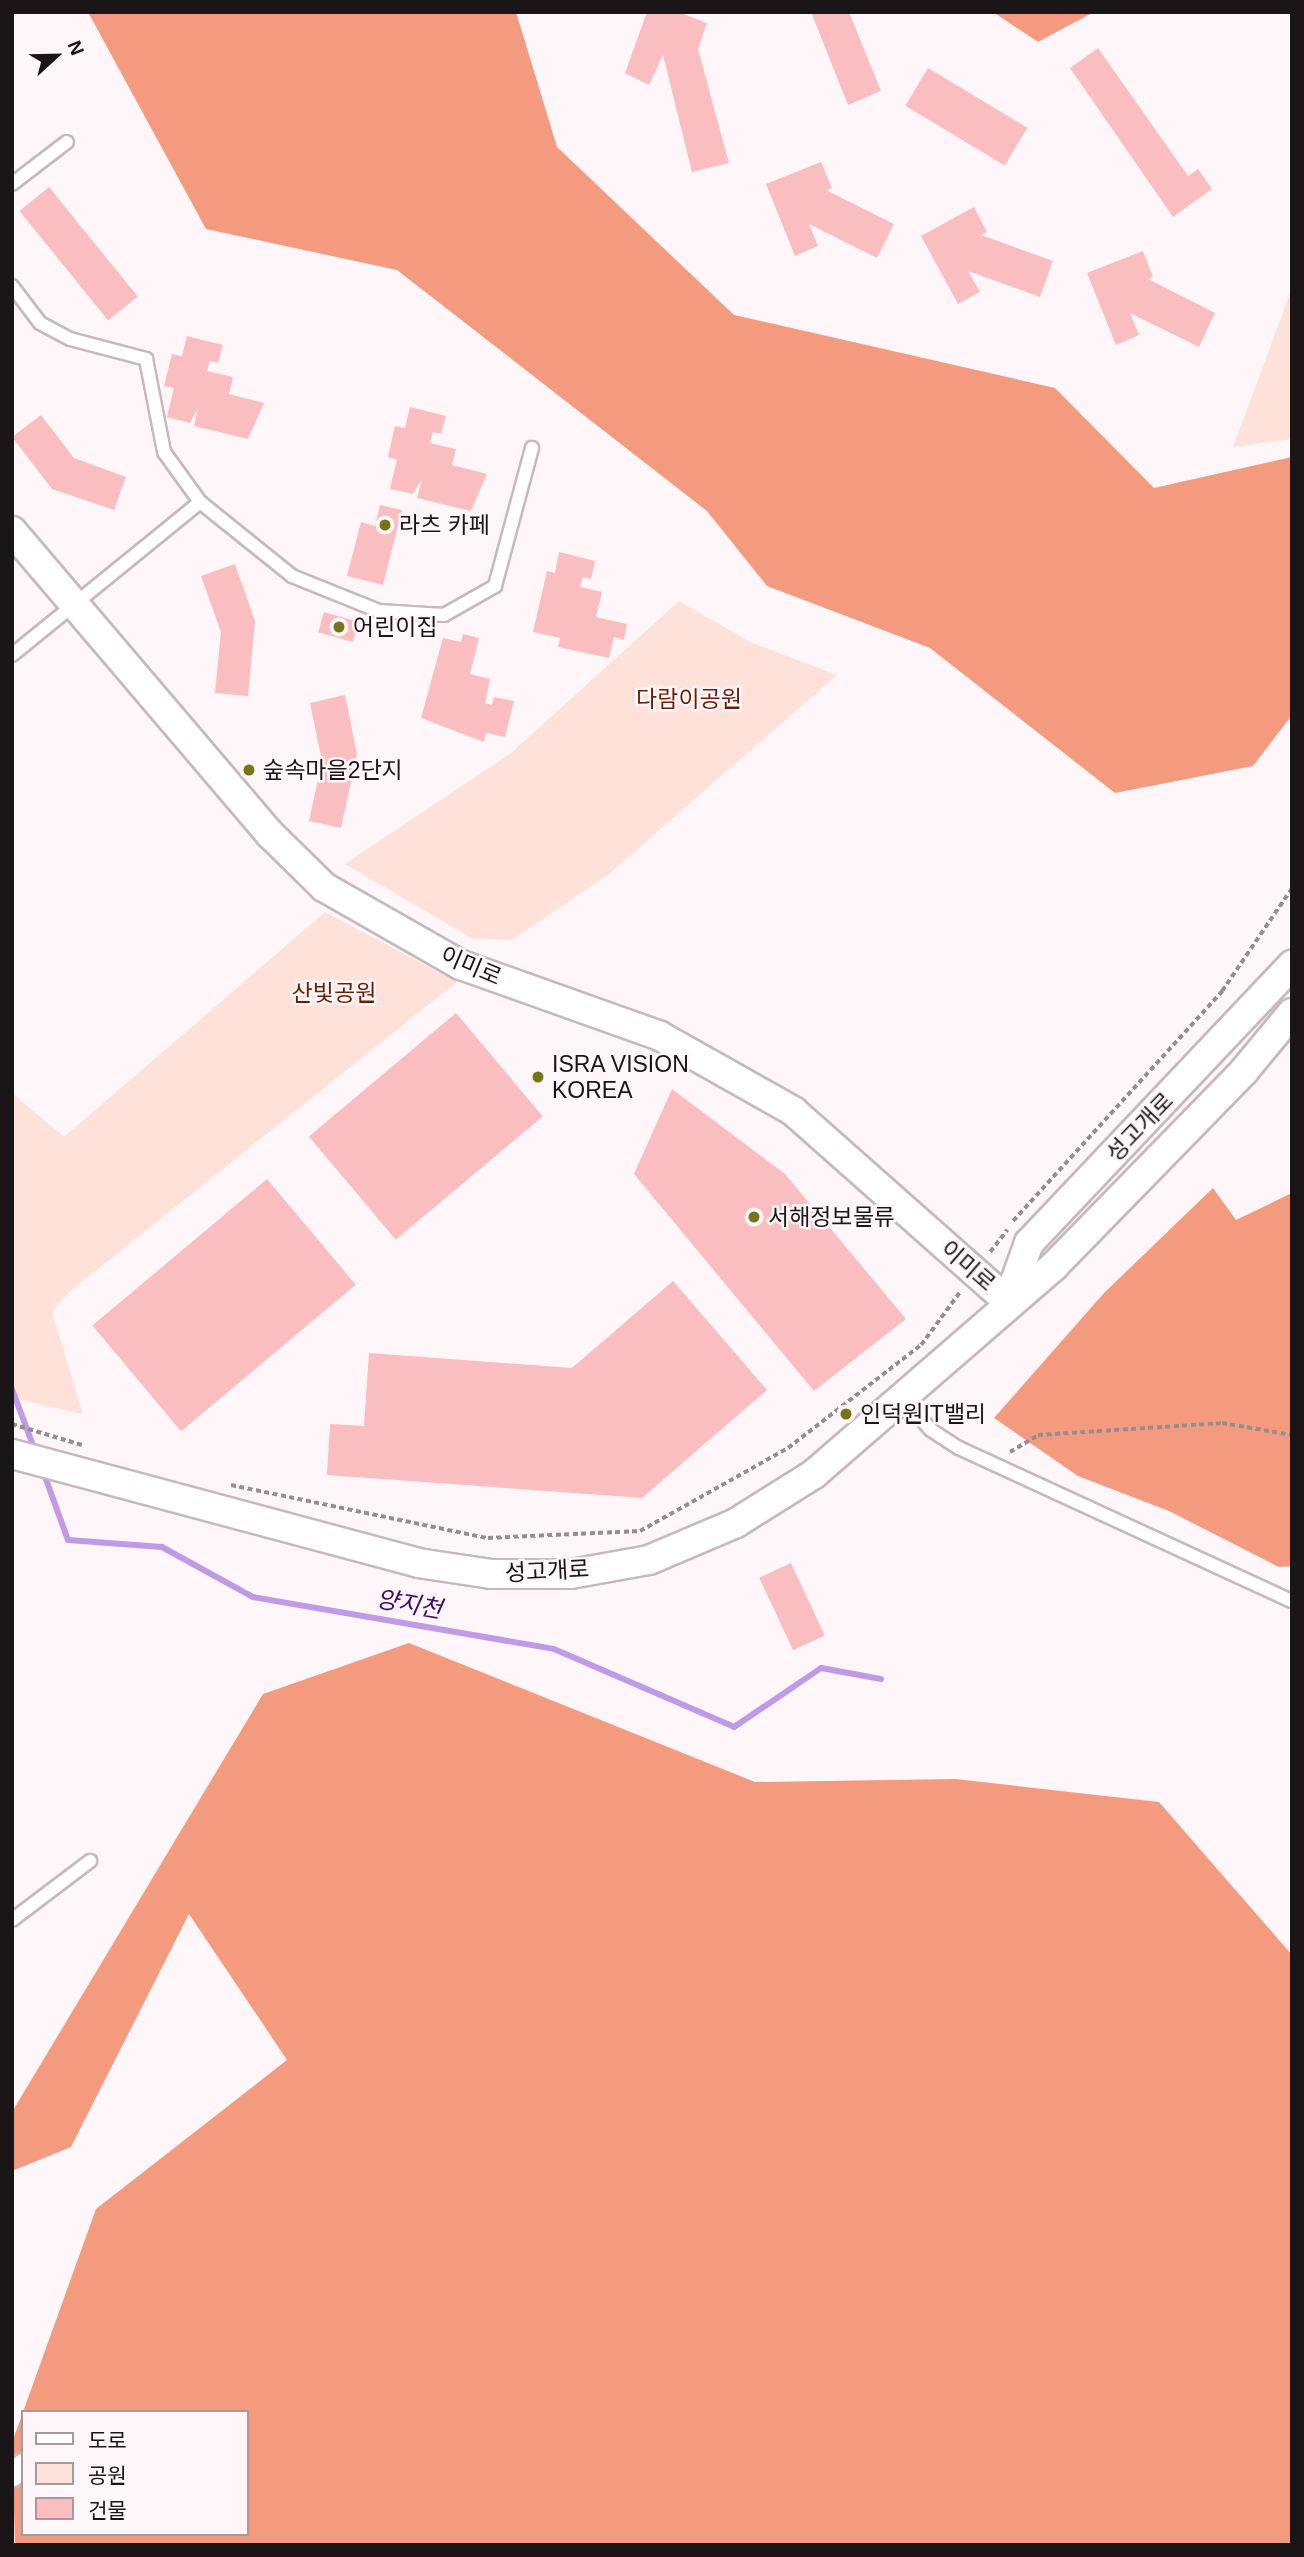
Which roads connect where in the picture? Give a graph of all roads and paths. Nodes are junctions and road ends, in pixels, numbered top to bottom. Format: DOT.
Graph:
graph roads {
  1 [pos="67,142"];
  2 [pos="12,184"];
  3 [pos="12,286"];
  4 [pos="532,448"];
  5 [pos="200,502"];
  6 [pos="12,531"];
  7 [pos="74,604"];
  8 [pos="12,655"];
  9 [pos="1292,888"];
  10 [pos="1292,965"];
  11 [pos="1292,1013"];
  12 [pos="1292,1034"];
  13 [pos="1245,1069"];
  14 [pos="975,1272"];
  15 [pos="1008,1301"];
  16 [pos="901,1396"];
  17 [pos="12,1424"];
  18 [pos="1292,1435"];
  19 [pos="95,1449"];
  20 [pos="18,1455"];
  21 [pos="992,1461"];
  22 [pos="225,1484"];
  23 [pos="1292,1601"];
  24 [pos="90,1861"];
  25 [pos="12,1920"];
  1 -- 2 [label="lane"];
  3 -- 5 [label="lane"];
  4 -- 5 [label="lane"];
  5 -- 7 [label="lane"];
  6 -- 7 [label="street, 이미로"];
  7 -- 8 [label="lane"];
  7 -- 14 [label="street, 이미로"];
  9 -- 14 [label="path"];
  10 -- 15 [label="street, 성고개로"];
  11 -- 13 [label="street, 성고개로"];
  12 -- 13 [label="street"];
  13 -- 15 [label="street, 성고개로"];
  14 -- 15 [label="street, 이미로"];
  14 -- 22 [label="path"];
  15 -- 16 [label="street, 성고개로"];
  16 -- 20 [label="street, 성고개로"];
  16 -- 21 [label="lane"];
  17 -- 19 [label="path"];
  18 -- 21 [label="path"];
  21 -- 23 [label="lane"];
  24 -- 25 [label="lane"];
}
